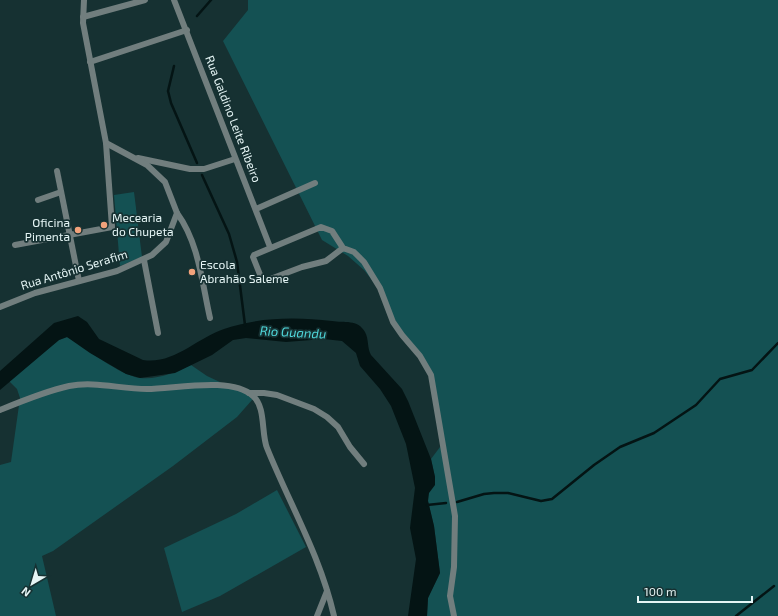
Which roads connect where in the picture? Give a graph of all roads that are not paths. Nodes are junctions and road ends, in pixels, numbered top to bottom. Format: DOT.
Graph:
graph roads {
  1 [pos="84,0"];
  2 [pos="145,0"];
  3 [pos="174,0"];
  4 [pos="83,17"];
  5 [pos="186,30"];
  6 [pos="90,62"];
  7 [pos="106,143"];
  8 [pos="133,157"];
  9 [pos="235,159"];
  10 [pos="56,171"];
  11 [pos="315,183"];
  12 [pos="61,192"];
  13 [pos="38,200"];
  14 [pos="256,209"];
  15 [pos="178,213"];
  16 [pos="69,235"];
  17 [pos="14,245"];
  18 [pos="270,247"];
  19 [pos="343,248"];
  20 [pos="144,260"];
  21 [pos="79,281"];
  22 [pos="0,307"];
  23 [pos="210,318"];
  24 [pos="158,333"];
  25 [pos="249,393"];
  26 [pos="0,410"];
  27 [pos="364,464"];
  28 [pos="327,591"];
  29 [pos="317,616"];
  30 [pos="334,616"];
  31 [pos="454,616"];
  1 -- 4 [label="street"];
  2 -- 4 [label="street"];
  3 -- 5 [label="street, Rua Galdino Leite Ribeiro"];
  4 -- 6 [label="street"];
  5 -- 6 [label="street"];
  5 -- 9 [label="street, Rua Galdino Leite Ribeiro"];
  6 -- 7 [label="street"];
  7 -- 8 [label="street"];
  7 -- 16 [label="street"];
  8 -- 9 [label="street"];
  8 -- 15 [label="street"];
  9 -- 14 [label="street, Rua Galdino Leite Ribeiro"];
  10 -- 12 [label="street"];
  11 -- 14 [label="street"];
  12 -- 13 [label="street"];
  12 -- 16 [label="street"];
  14 -- 18 [label="street, Rua Galdino Leite Ribeiro"];
  15 -- 20 [label="street, Rua Antônio Serafim"];
  15 -- 23 [label="street"];
  16 -- 17 [label="street"];
  16 -- 21 [label="street"];
  18 -- 19 [label="street"];
  18 -- 19 [label="street"];
  19 -- 31 [label="street"];
  20 -- 21 [label="street, Rua Antônio Serafim"];
  20 -- 24 [label="street"];
  21 -- 22 [label="street, Rua Antônio Serafim"];
  25 -- 26 [label="street"];
  25 -- 27 [label="street"];
  25 -- 28 [label="street"];
  28 -- 29 [label="street"];
  28 -- 30 [label="street"];
}
